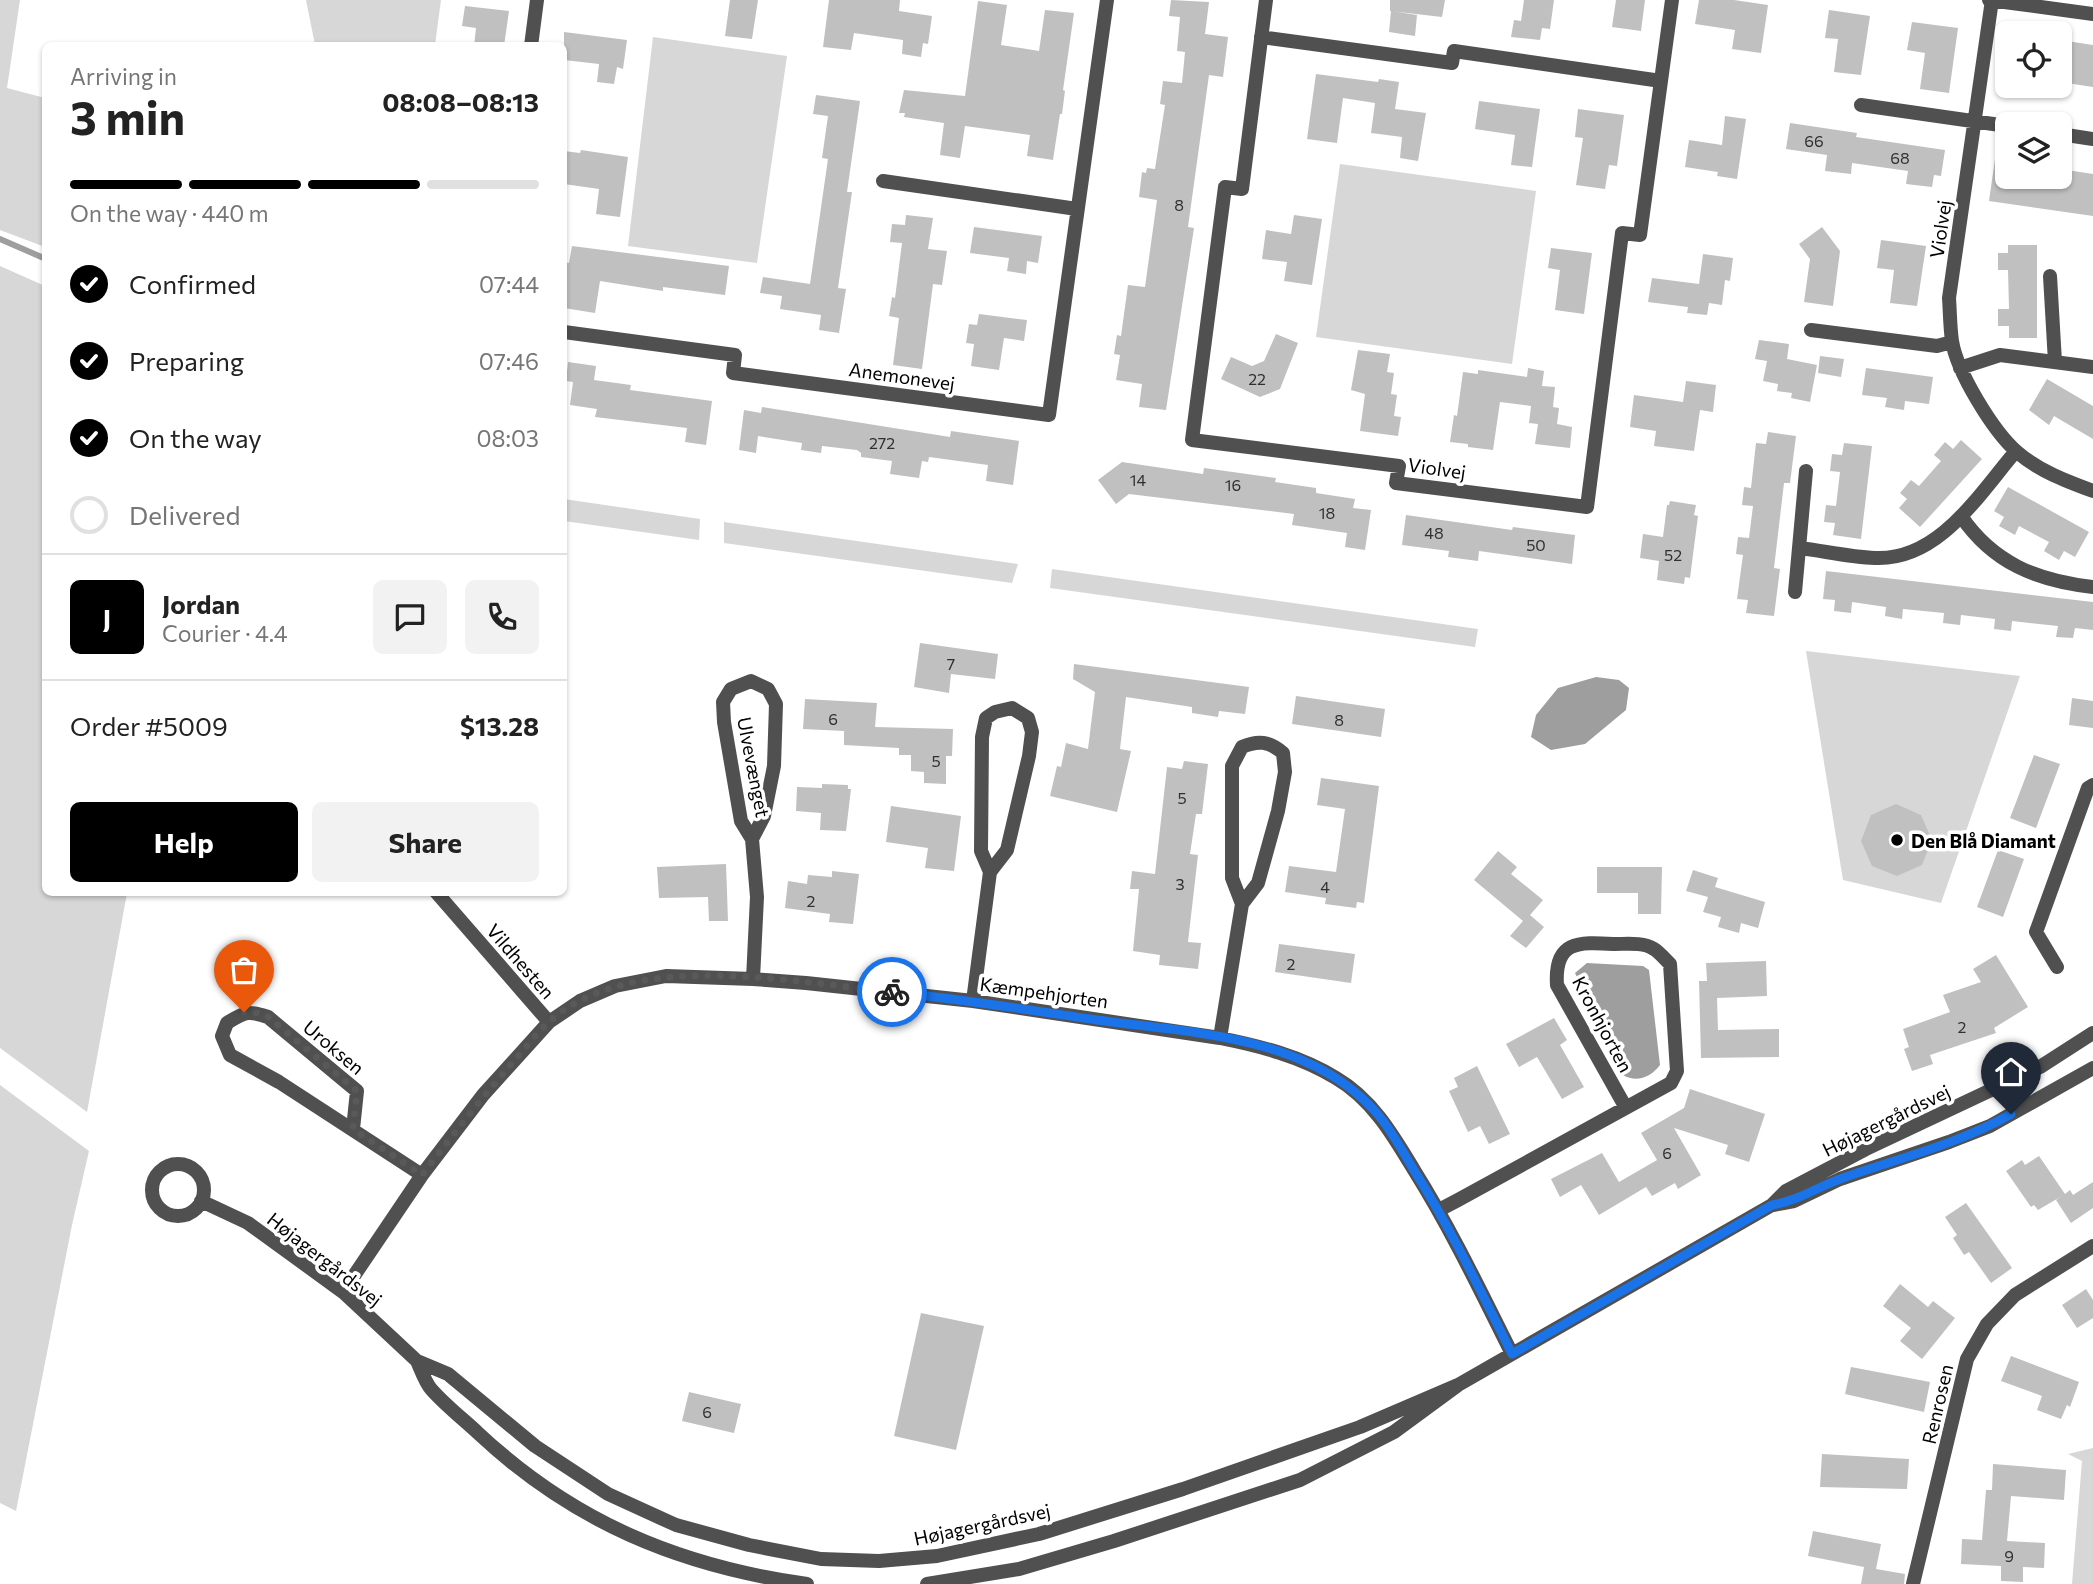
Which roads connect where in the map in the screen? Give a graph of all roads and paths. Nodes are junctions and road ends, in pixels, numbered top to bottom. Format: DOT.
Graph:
graph roads {
  1 [pos="537,0"];
  2 [pos="1107,0"];
  3 [pos="1266,0"];
  4 [pos="1672,0"];
  5 [pos="1990,0"];
  6 [pos="2093,14"];
  7 [pos="1261,37"];
  8 [pos="532,42"];
  9 [pos="1661,81"];
  10 [pos="1861,106"];
  11 [pos="1975,122"];
  12 [pos="1995,124"];
  13 [pos="2072,136"];
  14 [pos="2093,139"];
  15 [pos="883,181"];
  16 [pos="1077,209"];
  17 [pos="2050,276"];
  18 [pos="1811,330"];
  19 [pos="567,332"];
  20 [pos="1952,342"];
  21 [pos="2055,362"];
  22 [pos="2093,367"];
  23 [pos="1960,368"];
  24 [pos="2016,451"];
  25 [pos="1806,471"];
  26 [pos="2093,491"];
  27 [pos="1961,516"];
  28 [pos="1800,548"];
  29 [pos="2093,587"];
  30 [pos="1795,593"];
  31 [pos="2093,785"];
  32 [pos="752,839"];
  33 [pos="990,872"];
  34 [pos="436,896"];
  35 [pos="1242,904"];
  36 [pos="2057,967"];
  37 [pos="753,979"];
  38 [pos="973,1001"];
  39 [pos="549,1022"];
  40 [pos="2093,1033"];
  41 [pos="1220,1038"];
  42 [pos="2093,1068"];
  43 [pos="1626,1108"];
  44 [pos="353,1129"];
  45 [pos="422,1175"];
  46 [pos="201,1201"];
  47 [pos="1772,1205"];
  48 [pos="1439,1210"];
  49 [pos="2093,1246"];
  50 [pos="343,1292"];
  51 [pos="1512,1354"];
  52 [pos="417,1361"];
  53 [pos="1458,1385"];
  54 [pos="807,1584"];
  55 [pos="927,1584"];
  56 [pos="1913,1584"];
  1 -- 8 [label="street"];
  2 -- 16 [label="street, Anemonevej"];
  3 -- 7 [label="street, Violvej"];
  4 -- 9 [label="street, Violvej"];
  5 -- 6 [label="street, Violvej"];
  5 -- 11 [label="street, Violvej"];
  7 -- 9 [label="street"];
  7 -- 9 [label="street, Violvej"];
  10 -- 11 [label="street"];
  11 -- 12 [label="street"];
  11 -- 20 [label="street, Violvej"];
  13 -- 14 [label="street"];
  15 -- 16 [label="street"];
  16 -- 19 [label="street, Anemonevej"];
  17 -- 21 [label="street"];
  18 -- 20 [label="street"];
  20 -- 23 [label="street, Violvej"];
  21 -- 22 [label="street"];
  21 -- 23 [label="street"];
  23 -- 24 [label="street, Violvej"];
  24 -- 26 [label="street, Violvej"];
  24 -- 27 [label="street"];
  25 -- 28 [label="street"];
  27 -- 28 [label="street"];
  27 -- 29 [label="street"];
  28 -- 30 [label="street"];
  31 -- 36 [label="street"];
  32 -- 32 [label="street, Ulvevænget"];
  32 -- 37 [label="street, Ulvevænget"];
  33 -- 33 [label="street"];
  33 -- 38 [label="street"];
  34 -- 39 [label="street, Vildhesten"];
  35 -- 35 [label="street"];
  35 -- 41 [label="street"];
  37 -- 38 [label="street, Kæmpehjorten"];
  37 -- 39 [label="street, Kæmpehjorten"];
  38 -- 41 [label="street, Kæmpehjorten"];
  39 -- 45 [label="street, Kæmpehjorten"];
  40 -- 47 [label="street, Højagergårdsvej"];
  41 -- 48 [label="street, Kæmpehjorten"];
  42 -- 47 [label="street, Højagergårdsvej"];
  43 -- 43 [label="street, Kronhjorten"];
  43 -- 48 [label="street, Kronhjorten"];
  44 -- 44 [label="street, Uroksen"];
  44 -- 45 [label="street, Uroksen"];
  45 -- 50 [label="street, Kæmpehjorten"];
  46 -- 50 [label="street, Højagergårdsvej"];
  47 -- 51 [label="street, Højagergårdsvej"];
  48 -- 51 [label="street, Kæmpehjorten"];
  49 -- 56 [label="street, Renrosen"];
  50 -- 52 [label="street, Højagergårdsvej"];
  51 -- 53 [label="street, Højagergårdsvej"];
  52 -- 53 [label="street, Højagergårdsvej"];
  52 -- 54 [label="street, Højagergårdsvej"];
  53 -- 55 [label="street, Højagergårdsvej"];
}
